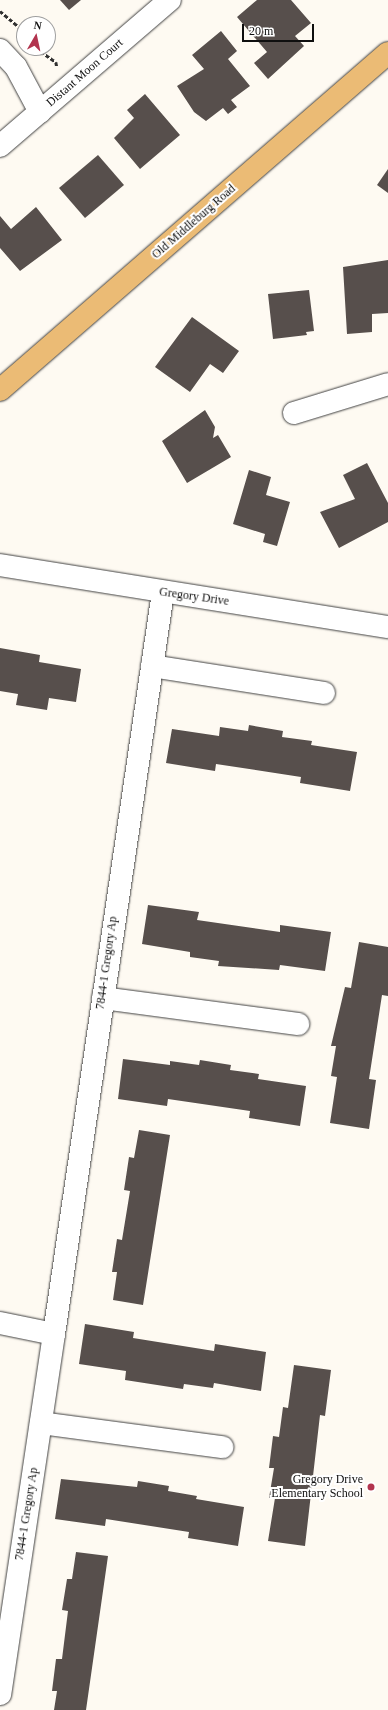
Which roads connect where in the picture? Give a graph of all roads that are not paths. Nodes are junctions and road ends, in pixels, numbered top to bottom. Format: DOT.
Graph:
graph roads {
  1 [pos="170,0"];
  2 [pos="0,50"];
  3 [pos="388,53"];
  4 [pos="40,112"];
  5 [pos="0,146"];
  6 [pos="388,384"];
  7 [pos="0,390"];
  8 [pos="294,413"];
  9 [pos="0,565"];
  10 [pos="162,592"];
  11 [pos="388,627"];
  12 [pos="152,666"];
  13 [pos="324,693"];
  14 [pos="102,998"];
  15 [pos="298,1024"];
  16 [pos="0,1323"];
  17 [pos="54,1334"];
  18 [pos="41,1423"];
  19 [pos="222,1447"];
  20 [pos="0,1694"];
  1 -- 4 [label="street, Distant Moon Court"];
  2 -- 4 [label="street"];
  3 -- 7 [label="main road, Old Middleburg Road"];
  4 -- 5 [label="street, Distant Moon Court"];
  6 -- 8 [label="street"];
  9 -- 10 [label="street, Gregory Drive"];
  10 -- 11 [label="street, Gregory Drive"];
  10 -- 12 [label="street, 7844-1 Gregory Ap"];
  12 -- 13 [label="street"];
  12 -- 14 [label="street, 7844-1 Gregory Ap"];
  14 -- 15 [label="street"];
  14 -- 17 [label="street, 7844-1 Gregory Ap"];
  16 -- 17 [label="street"];
  17 -- 18 [label="street, 7844-1 Gregory Ap"];
  18 -- 19 [label="street"];
  18 -- 20 [label="street, 7844-1 Gregory Ap"];
}
